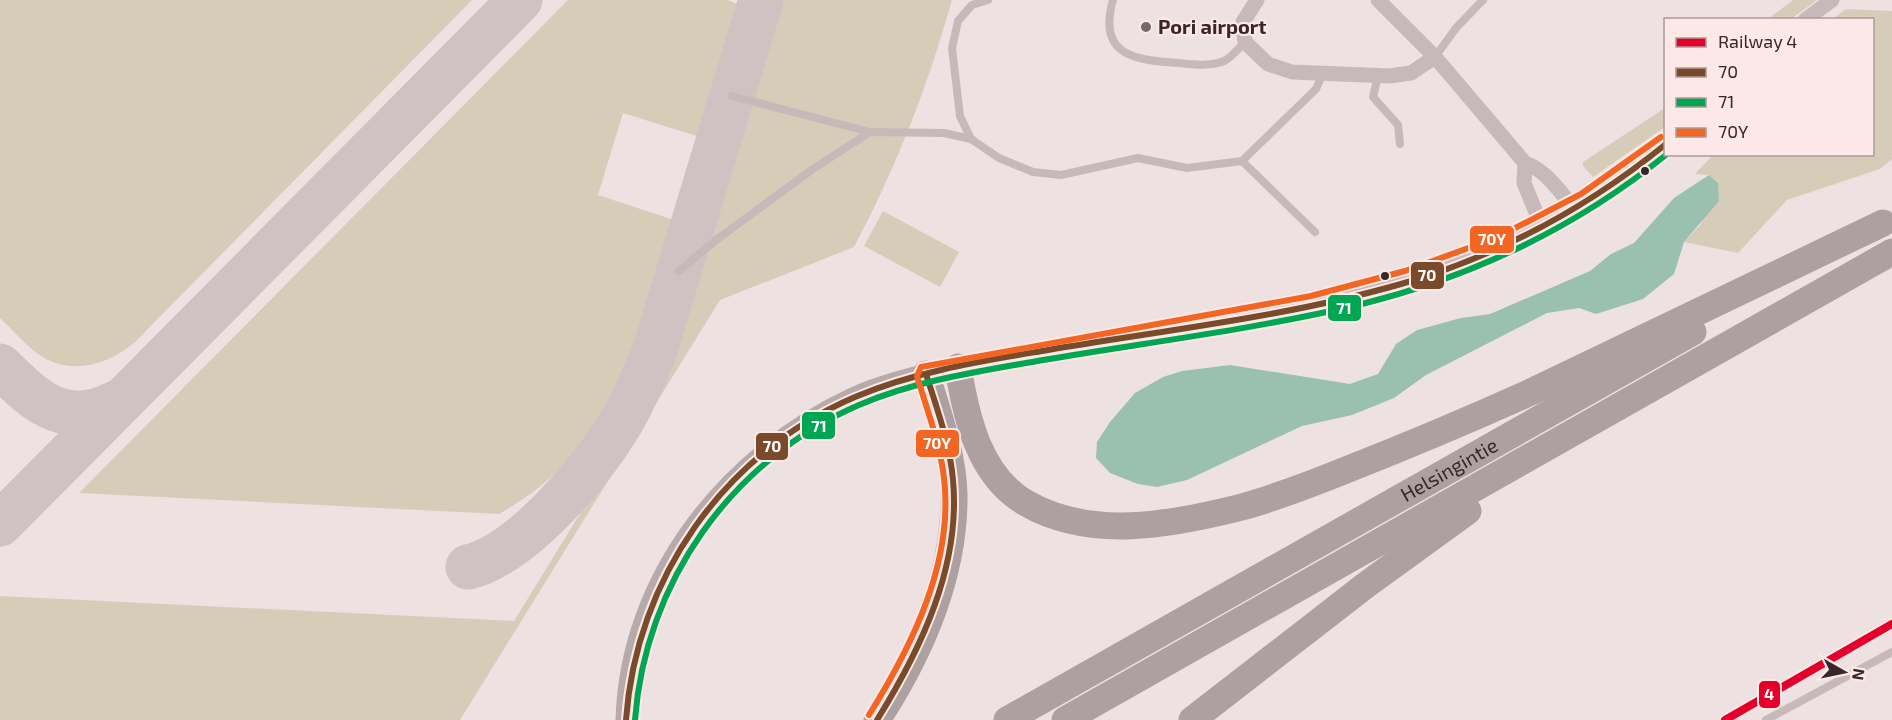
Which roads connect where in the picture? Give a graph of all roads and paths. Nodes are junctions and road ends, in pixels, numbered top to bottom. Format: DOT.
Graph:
graph roads {
  1 [pos="988,0"];
  2 [pos="1113,0"];
  3 [pos="1257,0"];
  4 [pos="1378,0"];
  5 [pos="1483,0"];
  6 [pos="1832,0"];
  7 [pos="1808,18"];
  8 [pos="1245,42"];
  9 [pos="1435,57"];
  10 [pos="1323,73"];
  11 [pos="1378,76"];
  12 [pos="732,96"];
  13 [pos="870,132"];
  14 [pos="970,139"];
  15 [pos="1400,144"];
  16 [pos="1664,145"];
  17 [pos="1242,161"];
  18 [pos="1525,163"];
  19 [pos="1574,208"];
  20 [pos="1888,220"];
  21 [pos="1542,227"];
  22 [pos="1315,232"];
  23 [pos="1892,252"];
  24 [pos="679,271"];
  25 [pos="958,367"];
  26 [pos="926,374"];
  27 [pos="1599,420"];
  28 [pos="1892,652"];
  29 [pos="626,720"];
  30 [pos="877,720"];
  31 [pos="1007,720"];
  32 [pos="1065,720"];
  33 [pos="1192,720"];
  34 [pos="1766,720"];
  1 -- 14 [label="lane"];
  2 -- 8 [label="lane"];
  3 -- 8 [label="street"];
  4 -- 9 [label="street"];
  5 -- 9 [label="lane"];
  6 -- 7 [label="street"];
  8 -- 10 [label="street"];
  9 -- 11 [label="street"];
  9 -- 18 [label="street"];
  10 -- 11 [label="street"];
  10 -- 17 [label="lane"];
  11 -- 15 [label="lane"];
  12 -- 13 [label="lane"];
  13 -- 14 [label="lane"];
  13 -- 24 [label="lane"];
  14 -- 17 [label="lane"];
  16 -- 19 [label="street"];
  17 -- 22 [label="lane"];
  18 -- 19 [label="street"];
  18 -- 21 [label="street"];
  19 -- 21 [label="street"];
  20 -- 25 [label="highway"];
  20 -- 31 [label="highway, Helsingintie"];
  21 -- 25 [label="street"];
  23 -- 27 [label="highway, Helsingintie"];
  25 -- 26 [label="main road"];
  26 -- 29 [label="main road"];
  26 -- 30 [label="highway"];
  27 -- 32 [label="highway, Helsingintie"];
  27 -- 33 [label="highway"];
  28 -- 34 [label="lane"];
}
